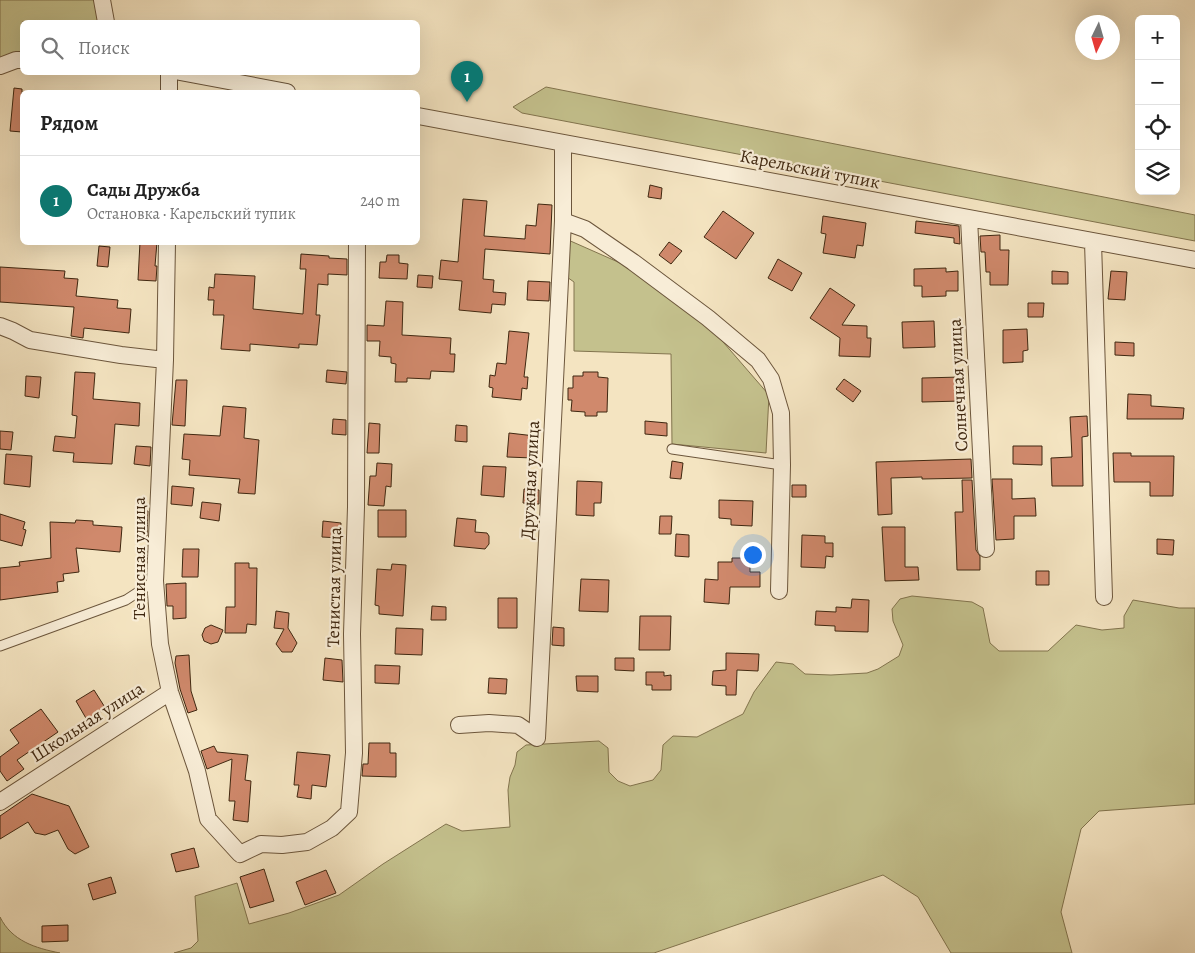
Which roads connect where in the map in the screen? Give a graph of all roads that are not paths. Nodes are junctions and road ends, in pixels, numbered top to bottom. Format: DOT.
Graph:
graph roads {
  1 [pos="102,0"];
  2 [pos="106,20"];
  3 [pos="20,60"];
  4 [pos="0,66"];
  5 [pos="169,75"];
  6 [pos="196,75"];
  7 [pos="169,90"];
  8 [pos="277,90"];
  9 [pos="420,116"];
  10 [pos="563,143"];
  11 [pos="969,219"];
  12 [pos="563,221"];
  13 [pos="1093,242"];
  14 [pos="167,245"];
  15 [pos="357,245"];
  16 [pos="1195,260"];
  17 [pos="0,326"];
  18 [pos="165,360"];
  19 [pos="672,449"];
  20 [pos="782,465"];
  21 [pos="986,549"];
  22 [pos="155,581"];
  23 [pos="779,591"];
  24 [pos="1104,597"];
  25 [pos="0,646"];
  26 [pos="170,692"];
  27 [pos="459,725"];
  28 [pos="0,802"];
  29 [pos="240,854"];
  1 -- 2 [label="street"];
  3 -- 4 [label="street"];
  5 -- 7 [label="street"];
  6 -- 8 [label="street"];
  9 -- 10 [label="street, Карельский тупик"];
  10 -- 11 [label="street, Карельский тупик"];
  10 -- 12 [label="street, Дружная улица"];
  11 -- 13 [label="street, Карельский тупик"];
  11 -- 21 [label="street, Солнечная улица"];
  12 -- 20 [label="street"];
  12 -- 27 [label="street, Дружная улица"];
  13 -- 16 [label="street, Карельский тупик"];
  13 -- 24 [label="street"];
  14 -- 18 [label="street, Тенисная улица"];
  15 -- 29 [label="street, Тенистая улица"];
  17 -- 18 [label="street"];
  18 -- 22 [label="street, Тенисная улица"];
  19 -- 20 [label="lane"];
  20 -- 23 [label="street"];
  22 -- 25 [label="lane"];
  22 -- 26 [label="street, Тенисная улица"];
  26 -- 28 [label="street, Школьная улица"];
  26 -- 29 [label="street, Тенисная улица"];
}
